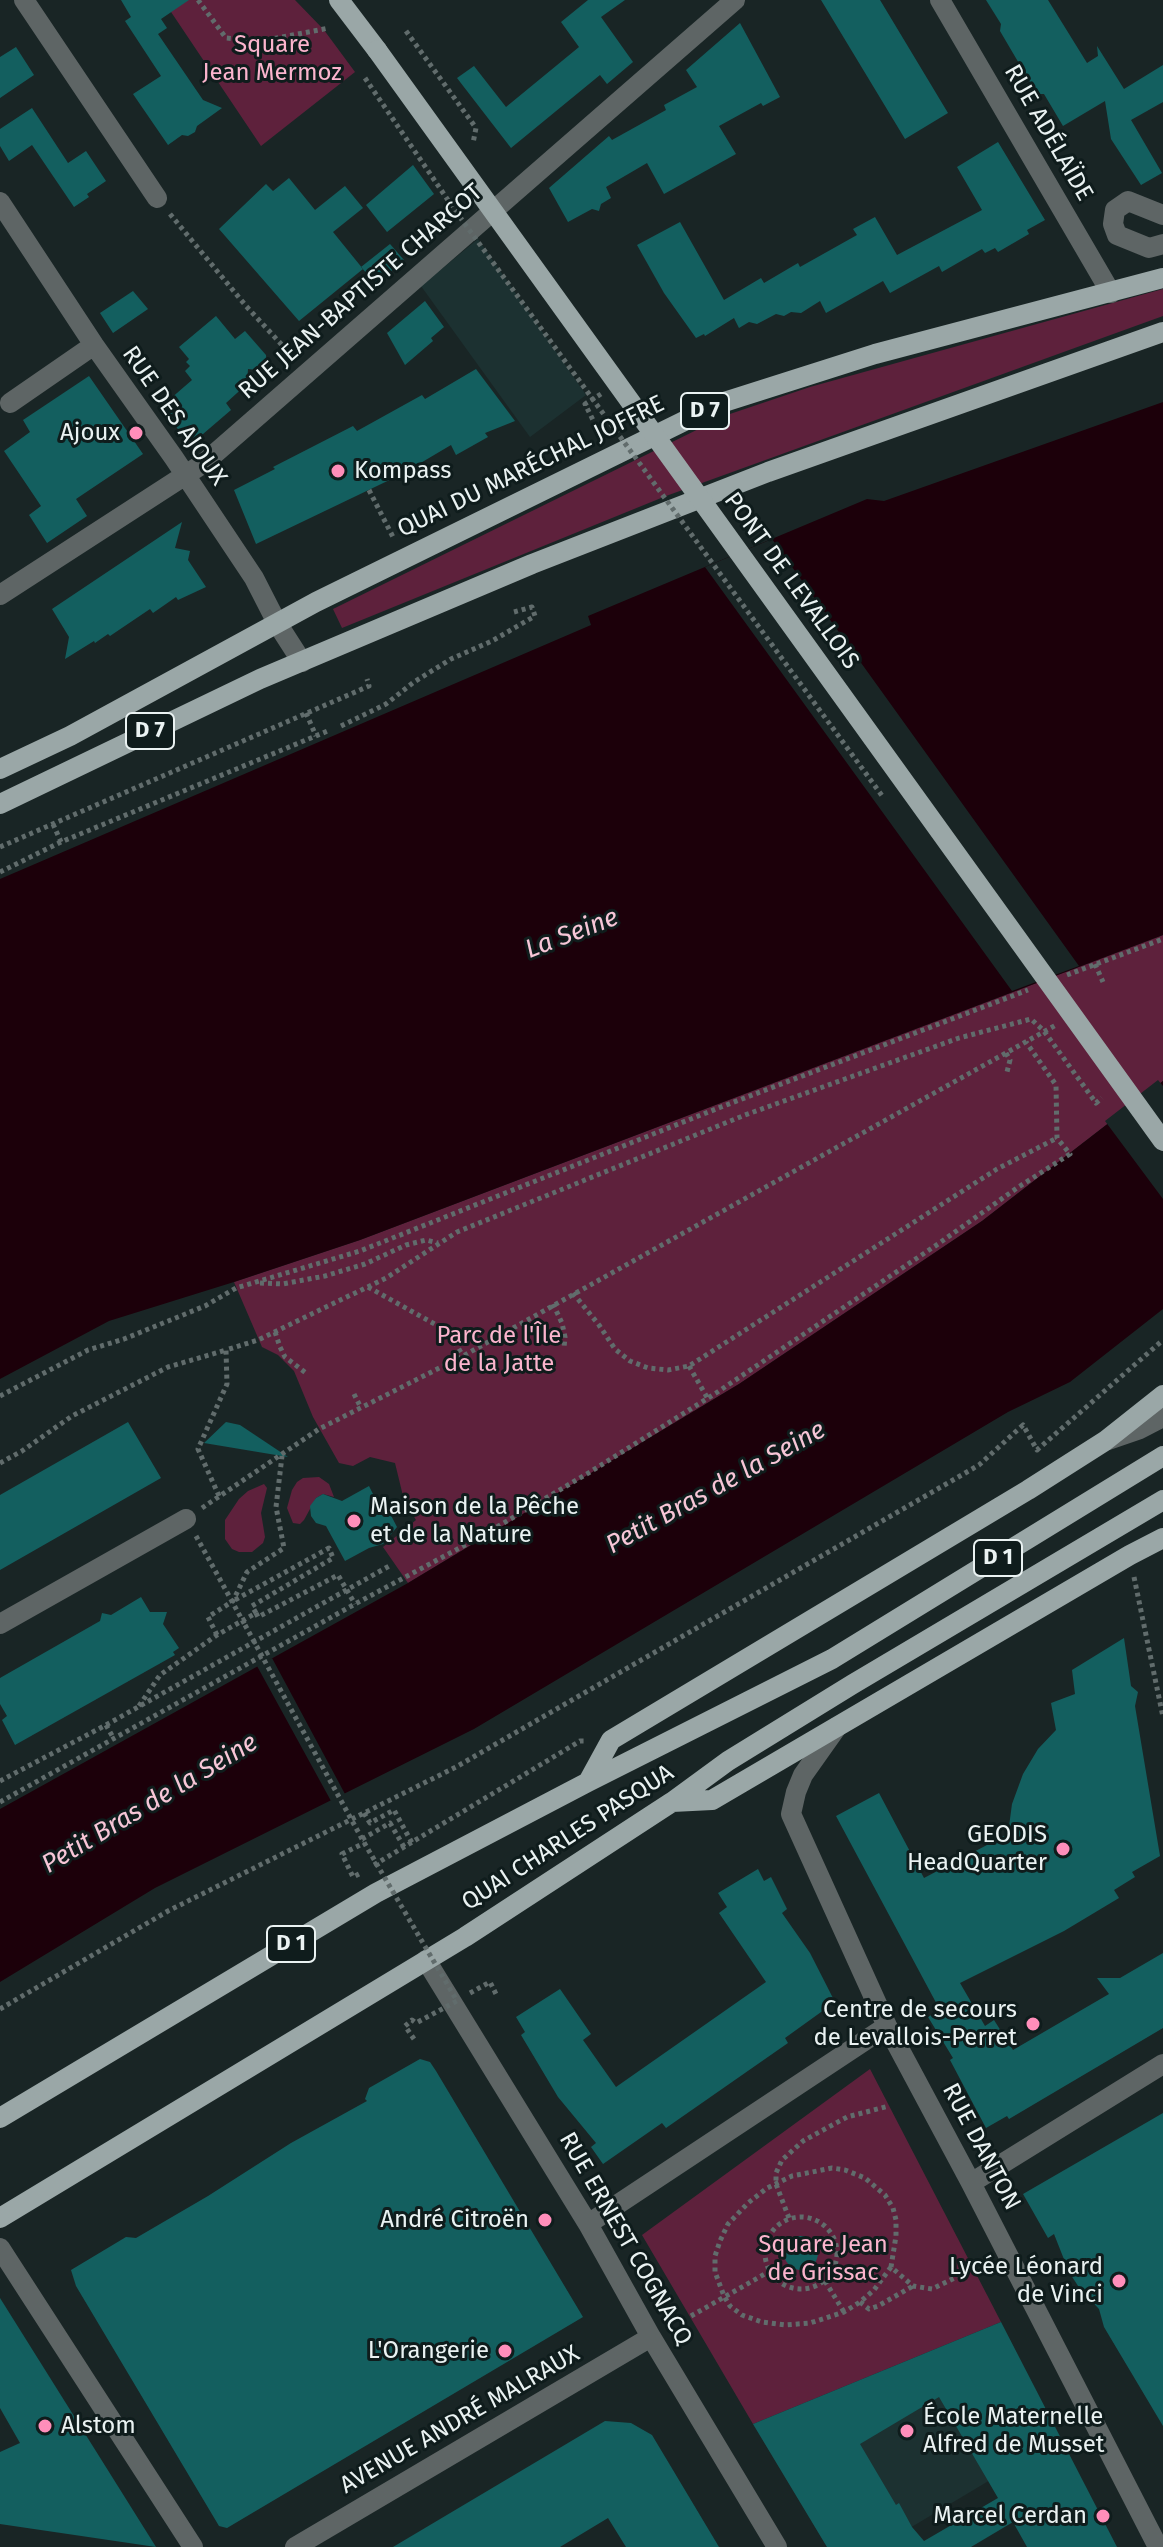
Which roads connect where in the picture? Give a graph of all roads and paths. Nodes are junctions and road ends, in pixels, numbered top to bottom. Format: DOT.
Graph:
graph roads {
  1 [pos="24,0"];
  2 [pos="198,0"];
  3 [pos="339,0"];
  4 [pos="735,0"];
  5 [pos="940,0"];
  6 [pos="329,28"];
  7 [pos="406,31"];
  8 [pos="362,73"];
  9 [pos="471,153"];
  10 [pos="157,198"];
  11 [pos="0,202"];
  12 [pos="1163,215"];
  13 [pos="1163,244"];
  14 [pos="1163,278"];
  15 [pos="1111,293"];
  16 [pos="1163,332"];
  17 [pos="94,345"];
  18 [pos="307,373"];
  19 [pos="614,386"];
  20 [pos="592,397"];
  21 [pos="10,403"];
  22 [pos="585,404"];
  23 [pos="609,420"];
  24 [pos="185,475"];
  25 [pos="369,490"];
  26 [pos="405,559"];
  27 [pos="0,595"];
  28 [pos="514,612"];
  29 [pos="277,623"];
  30 [pos="302,662"];
  31 [pos="367,679"];
  32 [pos="306,713"];
  33 [pos="341,726"];
  34 [pos="330,730"];
  35 [pos="316,736"];
  36 [pos="0,769"];
  37 [pos="0,804"];
  38 [pos="888,804"];
  39 [pos="53,824"];
  40 [pos="61,842"];
  41 [pos="0,847"];
  42 [pos="0,872"];
  43 [pos="1163,939"];
  44 [pos="1095,964"];
  45 [pos="1057,979"];
  46 [pos="1103,982"];
  47 [pos="1018,983"];
  48 [pos="1042,985"];
  49 [pos="1028,996"];
  50 [pos="1046,1021"];
  51 [pos="1044,1031"];
  52 [pos="1026,1042"];
  53 [pos="1006,1053"];
  54 [pos="1007,1072"];
  55 [pos="1083,1072"];
  56 [pos="1102,1098"];
  57 [pos="1057,1138"];
  58 [pos="1163,1141"];
  59 [pos="439,1244"];
  60 [pos="252,1283"];
  61 [pos="367,1286"];
  62 [pos="573,1293"];
  63 [pos="553,1304"];
  64 [pos="275,1332"];
  65 [pos="1163,1340"];
  66 [pos="564,1348"];
  67 [pos="226,1350"];
  68 [pos="463,1356"];
  69 [pos="689,1366"];
  70 [pos="306,1373"];
  71 [pos="354,1394"];
  72 [pos="1163,1395"];
  73 [pos="0,1396"];
  74 [pos="708,1399"];
  75 [pos="361,1408"];
  76 [pos="1163,1417"];
  77 [pos="1105,1441"];
  78 [pos="282,1455"];
  79 [pos="1163,1456"];
  80 [pos="0,1463"];
  81 [pos="219,1496"];
  82 [pos="1163,1500"];
  83 [pos="186,1519"];
  84 [pos="1163,1538"];
  85 [pos="1130,1555"];
  86 [pos="391,1565"];
  87 [pos="348,1591"];
  88 [pos="233,1601"];
  89 [pos="355,1604"];
  90 [pos="256,1613"];
  91 [pos="244,1623"];
  92 [pos="0,1624"];
  93 [pos="217,1635"];
  94 [pos="139,1707"];
  95 [pos="1163,1717"];
  96 [pos="106,1725"];
  97 [pos="837,1726"];
  98 [pos="114,1739"];
  99 [pos="611,1740"];
  100 [pos="0,1781"];
  101 [pos="588,1782"];
  102 [pos="0,1802"];
  103 [pos="672,1802"];
  104 [pos="364,1813"];
  105 [pos="363,1841"];
  106 [pos="412,1843"];
  107 [pos="404,1847"];
  108 [pos="426,1960"];
  109 [pos="496,1994"];
  110 [pos="457,2001"];
  111 [pos="0,2009"];
  112 [pos="887,2026"];
  113 [pos="414,2039"];
  114 [pos="1163,2064"];
  115 [pos="889,2106"];
  116 [pos="0,2118"];
  117 [pos="971,2183"];
  118 [pos="776,2184"];
  119 [pos="0,2218"];
  120 [pos="789,2218"];
  121 [pos="588,2224"];
  122 [pos="0,2248"];
  123 [pos="891,2267"];
  124 [pos="973,2269"];
  125 [pos="770,2271"];
  126 [pos="825,2281"];
  127 [pos="913,2286"];
  128 [pos="724,2296"];
  129 [pos="860,2302"];
  130 [pos="844,2312"];
  131 [pos="691,2316"];
  132 [pos="651,2337"];
  133 [pos="193,2547"];
  134 [pos="295,2547"];
  135 [pos="777,2547"];
  136 [pos="1158,2547"];
  1 -- 10 [label="street"];
  2 -- 6 [label="path"];
  3 -- 58 [label="main road, PONT DE LEVALLOIS, bridge"];
  4 -- 18 [label="street, RUE JEAN-BAPTISTE CHARCOT"];
  5 -- 15 [label="street, RUE ADÉLAÏDE"];
  7 -- 9 [label="path"];
  8 -- 20 [label="path, bridge"];
  10 -- 18 [label="path"];
  11 -- 17 [label="street, RUE DES AJOUX"];
  12 -- 13 [label="street"];
  14 -- 15 [label="main road, QUAI DU MARÉCHAL JOFFRE / D 7"];
  15 -- 26 [label="main road, QUAI DU MARÉCHAL JOFFRE / D 7"];
  16 -- 30 [label="main road, D 7"];
  17 -- 21 [label="street"];
  17 -- 24 [label="street, RUE DES AJOUX"];
  18 -- 24 [label="street, RUE JEAN-BAPTISTE CHARCOT"];
  19 -- 22 [label="path"];
  20 -- 22 [label="path"];
  20 -- 23 [label="path, bridge"];
  22 -- 23 [label="path"];
  23 -- 38 [label="path, bridge"];
  24 -- 27 [label="street, RUE JEAN-BAPTISTE CHARCOT"];
  24 -- 29 [label="street, RUE DES AJOUX"];
  25 -- 26 [label="path"];
  26 -- 29 [label="main road, QUAI DU MARÉCHAL JOFFRE / D 7"];
  28 -- 33 [label="path"];
  29 -- 30 [label="street, RUE DES AJOUX"];
  29 -- 36 [label="main road, QUAI DU MARÉCHAL JOFFRE / D 7"];
  30 -- 37 [label="main road, D 7"];
  31 -- 32 [label="path"];
  32 -- 35 [label="path"];
  32 -- 39 [label="path"];
  34 -- 35 [label="path"];
  35 -- 40 [label="path"];
  39 -- 40 [label="path"];
  39 -- 41 [label="path"];
  40 -- 42 [label="path"];
  43 -- 44 [label="path"];
  44 -- 45 [label="path"];
  44 -- 46 [label="path"];
  47 -- 49 [label="path"];
  48 -- 60 [label="path"];
  50 -- 55 [label="path"];
  51 -- 52 [label="path"];
  51 -- 56 [label="path"];
  51 -- 59 [label="path"];
  52 -- 53 [label="path"];
  52 -- 57 [label="path"];
  53 -- 54 [label="path"];
  53 -- 62 [label="path"];
  57 -- 69 [label="path"];
  57 -- 74 [label="path"];
  59 -- 60 [label="path"];
  59 -- 61 [label="path"];
  60 -- 73 [label="path"];
  61 -- 64 [label="path"];
  61 -- 68 [label="path"];
  62 -- 63 [label="path"];
  62 -- 69 [label="path"];
  63 -- 66 [label="path"];
  63 -- 68 [label="path"];
  64 -- 67 [label="path"];
  64 -- 70 [label="path"];
  65 -- 104 [label="path"];
  67 -- 80 [label="path"];
  67 -- 81 [label="path"];
  68 -- 75 [label="path"];
  69 -- 74 [label="path"];
  71 -- 75 [label="path"];
  72 -- 77 [label="main road"];
  74 -- 89 [label="path"];
  75 -- 78 [label="path"];
  76 -- 77 [label="street"];
  77 -- 99 [label="main road"];
  78 -- 81 [label="path"];
  78 -- 88 [label="path"];
  79 -- 101 [label="main road, QUAI CHARLES PASQUA / D 1"];
  81 -- 83 [label="path"];
  82 -- 103 [label="main road, QUAI CHARLES PASQUA / D 1"];
  83 -- 88 [label="path"];
  83 -- 92 [label="street"];
  84 -- 85 [label="main road"];
  85 -- 95 [label="path"];
  85 -- 97 [label="main road"];
  86 -- 87 [label="path"];
  87 -- 89 [label="path"];
  87 -- 90 [label="path"];
  87 -- 94 [label="path"];
  88 -- 90 [label="path"];
  88 -- 91 [label="path"];
  88 -- 93 [label="path"];
  89 -- 98 [label="path"];
  90 -- 91 [label="path"];
  91 -- 93 [label="path"];
  91 -- 105 [label="path, bridge"];
  93 -- 94 [label="path"];
  94 -- 96 [label="path"];
  96 -- 98 [label="path"];
  96 -- 100 [label="path"];
  97 -- 103 [label="main road"];
  97 -- 112 [label="street, RUE DANTON"];
  98 -- 102 [label="path"];
  99 -- 101 [label="main road"];
  99 -- 106 [label="path"];
  101 -- 116 [label="main road, QUAI CHARLES PASQUA / D 1"];
  103 -- 108 [label="main road, QUAI CHARLES PASQUA / D 1"];
  104 -- 106 [label="path"];
  104 -- 111 [label="path"];
  105 -- 107 [label="path"];
  105 -- 107 [label="path"];
  105 -- 110 [label="path, bridge"];
  106 -- 107 [label="path"];
  108 -- 119 [label="main road, QUAI CHARLES PASQUA / D 1"];
  108 -- 121 [label="street, RUE ERNEST COGNACQ"];
  109 -- 110 [label="path"];
  110 -- 113 [label="path, bridge"];
  112 -- 117 [label="street, RUE DANTON"];
  112 -- 121 [label="street"];
  114 -- 117 [label="street"];
  115 -- 118 [label="path"];
  117 -- 136 [label="street, RUE DANTON"];
  118 -- 120 [label="path"];
  118 -- 123 [label="path"];
  118 -- 128 [label="path"];
  120 -- 125 [label="path"];
  120 -- 126 [label="path"];
  121 -- 132 [label="street, RUE ERNEST COGNACQ"];
  122 -- 133 [label="street"];
  123 -- 127 [label="path"];
  123 -- 129 [label="path"];
  124 -- 127 [label="path"];
  125 -- 126 [label="path"];
  125 -- 128 [label="path"];
  126 -- 130 [label="path"];
  127 -- 129 [label="path"];
  128 -- 130 [label="path"];
  128 -- 131 [label="path"];
  129 -- 130 [label="path"];
  132 -- 134 [label="street, AVENUE ANDRÉ MALRAUX"];
  132 -- 135 [label="street, RUE ERNEST COGNACQ"];
}
